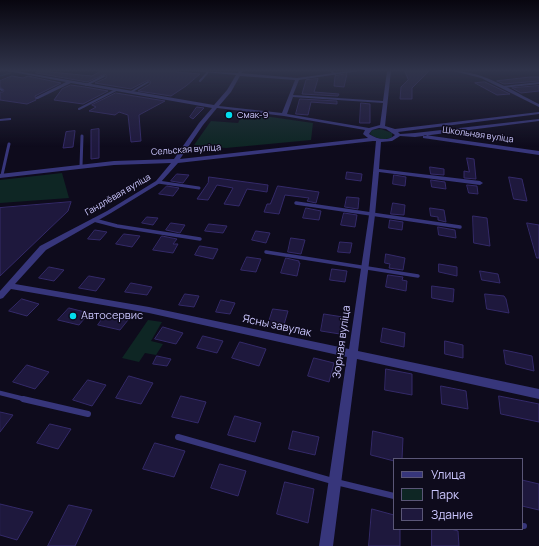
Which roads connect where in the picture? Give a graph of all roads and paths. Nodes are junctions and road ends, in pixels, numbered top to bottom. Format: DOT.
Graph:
graph roads {
  1 [pos="41,96"];
  2 [pos="103,96"];
  3 [pos="156,96"];
  4 [pos="225,96"];
  5 [pos="291,96"];
  6 [pos="298,96"];
  7 [pos="385,96"];
  8 [pos="521,96"];
  9 [pos="38,98"];
  10 [pos="384,102"];
  11 [pos="539,106"];
  12 [pos="216,107"];
  13 [pos="79,109"];
  14 [pos="539,113"];
  15 [pos="284,115"];
  16 [pos="9,119"];
  17 [pos="0,120"];
  18 [pos="539,120"];
  19 [pos="382,127"];
  20 [pos="369,129"];
  21 [pos="397,133"];
  22 [pos="415,135"];
  23 [pos="82,136"];
  24 [pos="376,140"];
  25 [pos="9,144"];
  26 [pos="539,153"];
  27 [pos="176,161"];
  28 [pos="81,166"];
  29 [pos="376,170"];
  30 [pos="1,176"];
  31 [pos="158,182"];
  32 [pos="480,184"];
  33 [pos="199,188"];
  34 [pos="296,203"];
  35 [pos="372,215"];
  36 [pos="94,220"];
  37 [pos="460,227"];
  38 [pos="200,239"];
  39 [pos="266,252"];
  40 [pos="365,268"];
  41 [pos="418,276"];
  42 [pos="8,286"];
  43 [pos="0,296"];
  44 [pos="352,355"];
  45 [pos="0,393"];
  46 [pos="539,394"];
  47 [pos="88,414"];
  48 [pos="178,437"];
  49 [pos="336,482"];
  50 [pos="393,496"];
  51 [pos="326,546"];
  1 -- 9 [label="street"];
  2 -- 13 [label="lane"];
  3 -- 12 [label="street"];
  4 -- 12 [label="street, Гандлёвая вуліца"];
  5 -- 15 [label="street"];
  6 -- 10 [label="street"];
  7 -- 10 [label="street"];
  8 -- 11 [label="street"];
  10 -- 19 [label="street"];
  12 -- 15 [label="street"];
  12 -- 27 [label="street, Гандлёвая вуліца"];
  14 -- 21 [label="street"];
  15 -- 20 [label="street"];
  16 -- 17 [label="street"];
  18 -- 22 [label="street"];
  19 -- 20 [label="street"];
  19 -- 21 [label="street"];
  20 -- 24 [label="street, Зорная вуліца"];
  21 -- 22 [label="street"];
  21 -- 24 [label="street"];
  22 -- 26 [label="street, Школьная вуліца"];
  23 -- 28 [label="lane"];
  24 -- 27 [label="street, Сельская вуліца"];
  24 -- 29 [label="street, Зорная вуліца"];
  25 -- 30 [label="lane"];
  27 -- 28 [label="street, Сельская вуліца"];
  27 -- 31 [label="street, Гандлёвая вуліца"];
  28 -- 30 [label="street, Сельская вуліца"];
  29 -- 32 [label="street"];
  29 -- 35 [label="street, Зорная вуліца"];
  31 -- 33 [label="lane"];
  31 -- 36 [label="street, Гандлёвая вуліца"];
  34 -- 35 [label="lane"];
  35 -- 37 [label="lane"];
  35 -- 40 [label="street, Зорная вуліца"];
  36 -- 38 [label="lane"];
  36 -- 42 [label="street, Гандлёвая вуліца"];
  39 -- 40 [label="lane"];
  40 -- 41 [label="lane"];
  40 -- 44 [label="street, Зорная вуліца"];
  42 -- 43 [label="street, Гандлёвая вуліца"];
  42 -- 44 [label="street, Ясны завулак"];
  44 -- 46 [label="street, Ясны завулак"];
  44 -- 49 [label="street, Зорная вуліца"];
  45 -- 47 [label="lane"];
  48 -- 49 [label="lane"];
  49 -- 50 [label="lane"];
  49 -- 51 [label="street, Зорная вуліца"];
}
